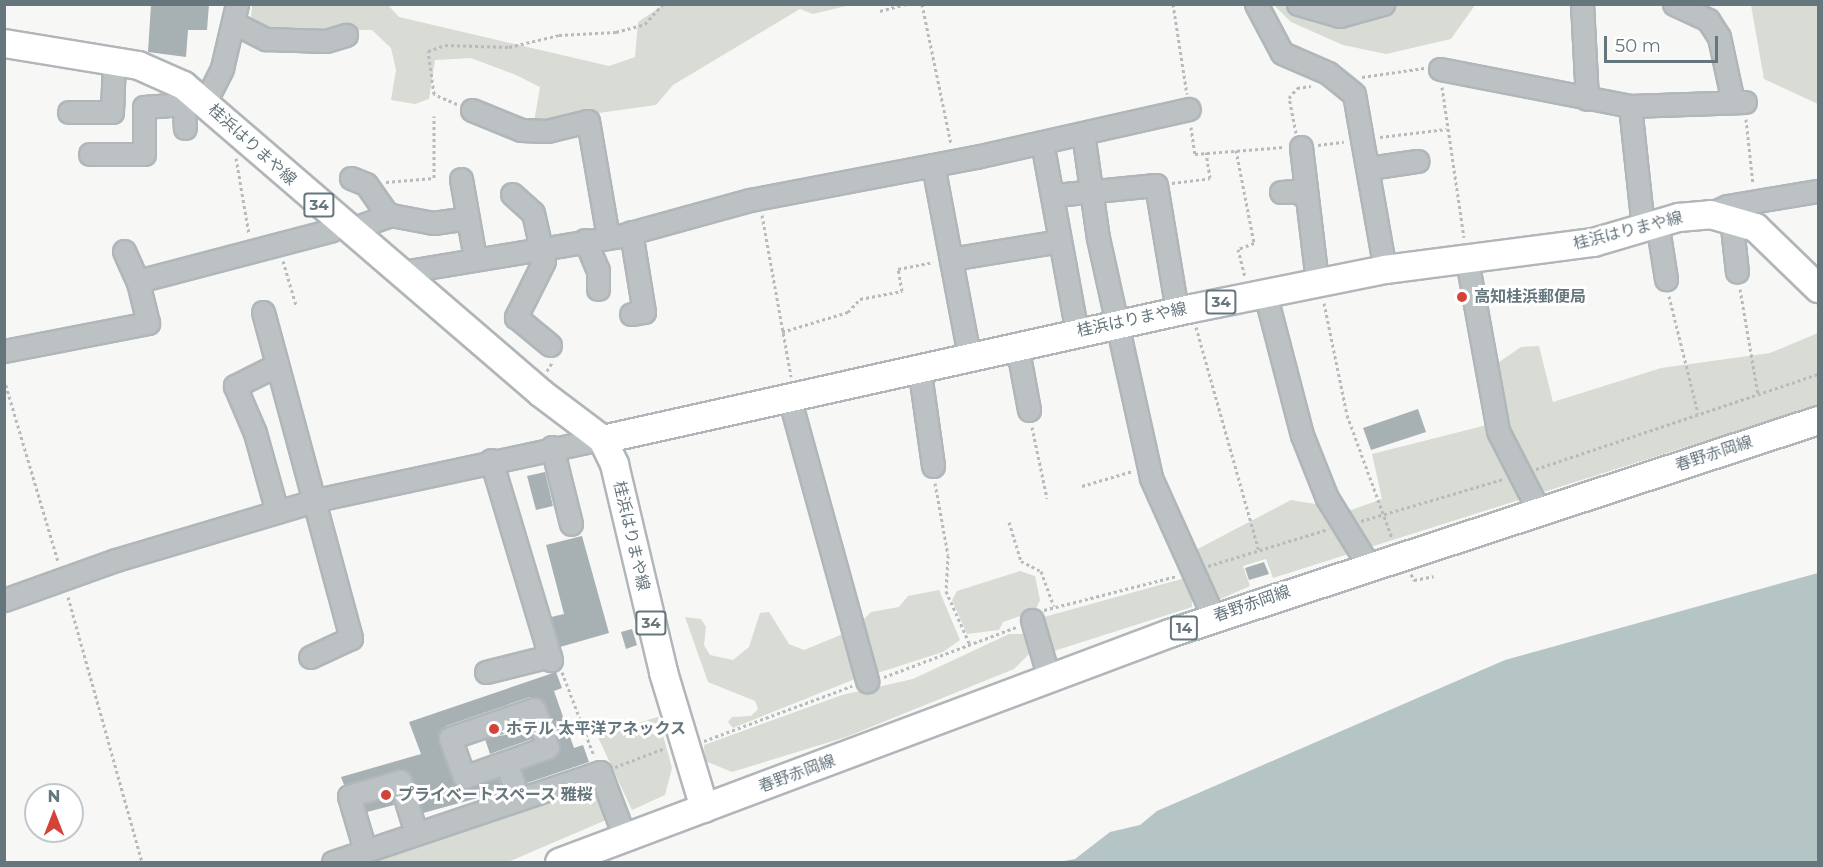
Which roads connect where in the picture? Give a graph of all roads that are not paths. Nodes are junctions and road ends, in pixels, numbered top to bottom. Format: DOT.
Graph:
graph roads {
  1 [pos="1256,4"];
  2 [pos="1298,4"];
  3 [pos="1383,4"];
  4 [pos="1582,4"];
  5 [pos="1674,4"];
  6 [pos="236,14"];
  7 [pos="346,35"];
  8 [pos="4,43"];
  9 [pos="114,62"];
  10 [pos="1440,69"];
  11 [pos="174,95"];
  12 [pos="1587,99"];
  13 [pos="205,102"];
  14 [pos="1630,106"];
  15 [pos="1189,109"];
  16 [pos="472,110"];
  17 [pos="69,112"];
  18 [pos="185,128"];
  19 [pos="1083,133"];
  20 [pos="1042,142"];
  21 [pos="1301,147"];
  22 [pos="90,154"];
  23 [pos="1417,161"];
  24 [pos="933,165"];
  25 [pos="1369,168"];
  26 [pos="461,179"];
  27 [pos="359,181"];
  28 [pos="1088,189"];
  29 [pos="1818,191"];
  30 [pos="1281,192"];
  31 [pos="512,194"];
  32 [pos="1055,195"];
  33 [pos="1307,198"];
  34 [pos="1818,202"];
  35 [pos="388,215"];
  36 [pos="1737,215"];
  37 [pos="467,218"];
  38 [pos="343,225"];
  39 [pos="1650,225"];
  40 [pos="631,232"];
  41 [pos="608,237"];
  42 [pos="585,240"];
  43 [pos="1060,241"];
  44 [pos="539,248"];
  45 [pos="124,250"];
  46 [pos="474,258"];
  47 [pos="951,259"];
  48 [pos="1467,260"];
  49 [pos="1385,269"];
  50 [pos="1737,272"];
  51 [pos="405,278"];
  52 [pos="1666,279"];
  53 [pos="138,282"];
  54 [pos="1317,282"];
  55 [pos="1818,288"];
  56 [pos="598,289"];
  57 [pos="1257,294"];
  58 [pos="1185,309"];
  59 [pos="263,312"];
  60 [pos="631,314"];
  61 [pos="1117,323"];
  62 [pos="1077,332"];
  63 [pos="550,345"];
  64 [pos="1017,345"];
  65 [pos="4,351"];
  66 [pos="969,355"];
  67 [pos="275,366"];
  68 [pos="919,366"];
  69 [pos="792,396"];
  70 [pos="1029,410"];
  71 [pos="1818,420"];
  72 [pos="602,439"];
  73 [pos="552,447"];
  74 [pos="491,460"];
  75 [pos="933,466"];
  76 [pos="313,501"];
  77 [pos="1539,511"];
  78 [pos="277,512"];
  79 [pos="571,524"];
  80 [pos="1369,566"];
  81 [pos="4,600"];
  82 [pos="1214,618"];
  83 [pos="1032,620"];
  84 [pos="310,657"];
  85 [pos="486,672"];
  86 [pos="1049,678"];
  87 [pos="867,681"];
  88 [pos="506,762"];
  89 [pos="519,797"];
  90 [pos="704,808"];
  91 [pos="416,833"];
  92 [pos="625,838"];
  93 [pos="365,850"];
  94 [pos="333,862"];
  95 [pos="559,862"];
  1 -- 25 [label="street"];
  2 -- 3 [label="street"];
  4 -- 12 [label="street"];
  5 -- 14 [label="street"];
  6 -- 7 [label="street"];
  6 -- 13 [label="street"];
  8 -- 9 [label="main road, 桂浜はりまや線 / 34"];
  9 -- 11 [label="main road, 桂浜はりまや線 / 34"];
  9 -- 17 [label="street"];
  10 -- 12 [label="street"];
  11 -- 13 [label="main road, 桂浜はりまや線 / 34"];
  11 -- 18 [label="street"];
  11 -- 22 [label="street"];
  12 -- 14 [label="street"];
  13 -- 38 [label="main road, 桂浜はりまや線 / 34"];
  14 -- 39 [label="street"];
  15 -- 19 [label="street"];
  16 -- 41 [label="street"];
  19 -- 20 [label="street"];
  19 -- 28 [label="street"];
  20 -- 24 [label="street"];
  20 -- 32 [label="street"];
  21 -- 33 [label="street"];
  23 -- 25 [label="street"];
  24 -- 40 [label="street"];
  24 -- 47 [label="street"];
  25 -- 49 [label="street"];
  26 -- 37 [label="street"];
  27 -- 35 [label="street"];
  28 -- 32 [label="street"];
  28 -- 58 [label="street"];
  28 -- 61 [label="street"];
  29 -- 36 [label="street"];
  30 -- 33 [label="street"];
  31 -- 44 [label="street"];
  32 -- 43 [label="street"];
  33 -- 54 [label="street"];
  34 -- 36 [label="street"];
  35 -- 37 [label="street"];
  35 -- 38 [label="street"];
  36 -- 39 [label="main road, 桂浜はりまや線 / 34"];
  36 -- 50 [label="street"];
  36 -- 55 [label="main road"];
  37 -- 46 [label="street"];
  38 -- 51 [label="main road, 桂浜はりまや線 / 34"];
  38 -- 53 [label="street"];
  39 -- 48 [label="main road, 桂浜はりまや線 / 34"];
  39 -- 52 [label="street"];
  40 -- 41 [label="street"];
  40 -- 60 [label="street"];
  41 -- 42 [label="street"];
  42 -- 44 [label="street"];
  42 -- 56 [label="street"];
  43 -- 47 [label="street"];
  43 -- 62 [label="street"];
  44 -- 46 [label="street"];
  44 -- 63 [label="street"];
  45 -- 53 [label="street"];
  46 -- 51 [label="street"];
  47 -- 66 [label="street"];
  48 -- 49 [label="main road, 桂浜はりまや線 / 34"];
  48 -- 77 [label="street"];
  49 -- 54 [label="main road, 桂浜はりまや線 / 34"];
  51 -- 72 [label="main road, 桂浜はりまや線 / 34"];
  53 -- 65 [label="street"];
  54 -- 57 [label="main road, 桂浜はりまや線 / 34"];
  57 -- 58 [label="main road, 桂浜はりまや線 / 34"];
  57 -- 80 [label="street"];
  58 -- 61 [label="main road, 桂浜はりまや線 / 34"];
  59 -- 67 [label="street"];
  61 -- 62 [label="main road, 桂浜はりまや線 / 34"];
  61 -- 82 [label="street"];
  62 -- 64 [label="main road, 桂浜はりまや線 / 34"];
  64 -- 66 [label="main road, 桂浜はりまや線 / 34"];
  64 -- 70 [label="street"];
  66 -- 68 [label="main road, 桂浜はりまや線 / 34"];
  67 -- 76 [label="street"];
  67 -- 78 [label="street"];
  68 -- 69 [label="main road, 桂浜はりまや線 / 34"];
  68 -- 75 [label="street"];
  69 -- 72 [label="main road, 桂浜はりまや線 / 34"];
  69 -- 87 [label="street"];
  71 -- 77 [label="main road, 春野赤岡線 / 14"];
  72 -- 73 [label="street"];
  72 -- 90 [label="main road, 桂浜はりまや線 / 34"];
  73 -- 74 [label="street"];
  73 -- 79 [label="street"];
  74 -- 76 [label="street"];
  74 -- 85 [label="street"];
  76 -- 78 [label="street"];
  76 -- 84 [label="street"];
  77 -- 80 [label="main road, 春野赤岡線 / 14"];
  78 -- 81 [label="street"];
  80 -- 82 [label="main road, 春野赤岡線 / 14"];
  82 -- 86 [label="main road, 春野赤岡線 / 14"];
  83 -- 86 [label="street"];
  86 -- 90 [label="main road, 春野赤岡線 / 14"];
  88 -- 89 [label="street"];
  89 -- 91 [label="street"];
  89 -- 92 [label="street"];
  90 -- 92 [label="main road, 春野赤岡線 / 14"];
  91 -- 93 [label="street"];
  91 -- 93 [label="street"];
  92 -- 95 [label="main road, 春野赤岡線 / 14"];
  93 -- 94 [label="street"];
}
